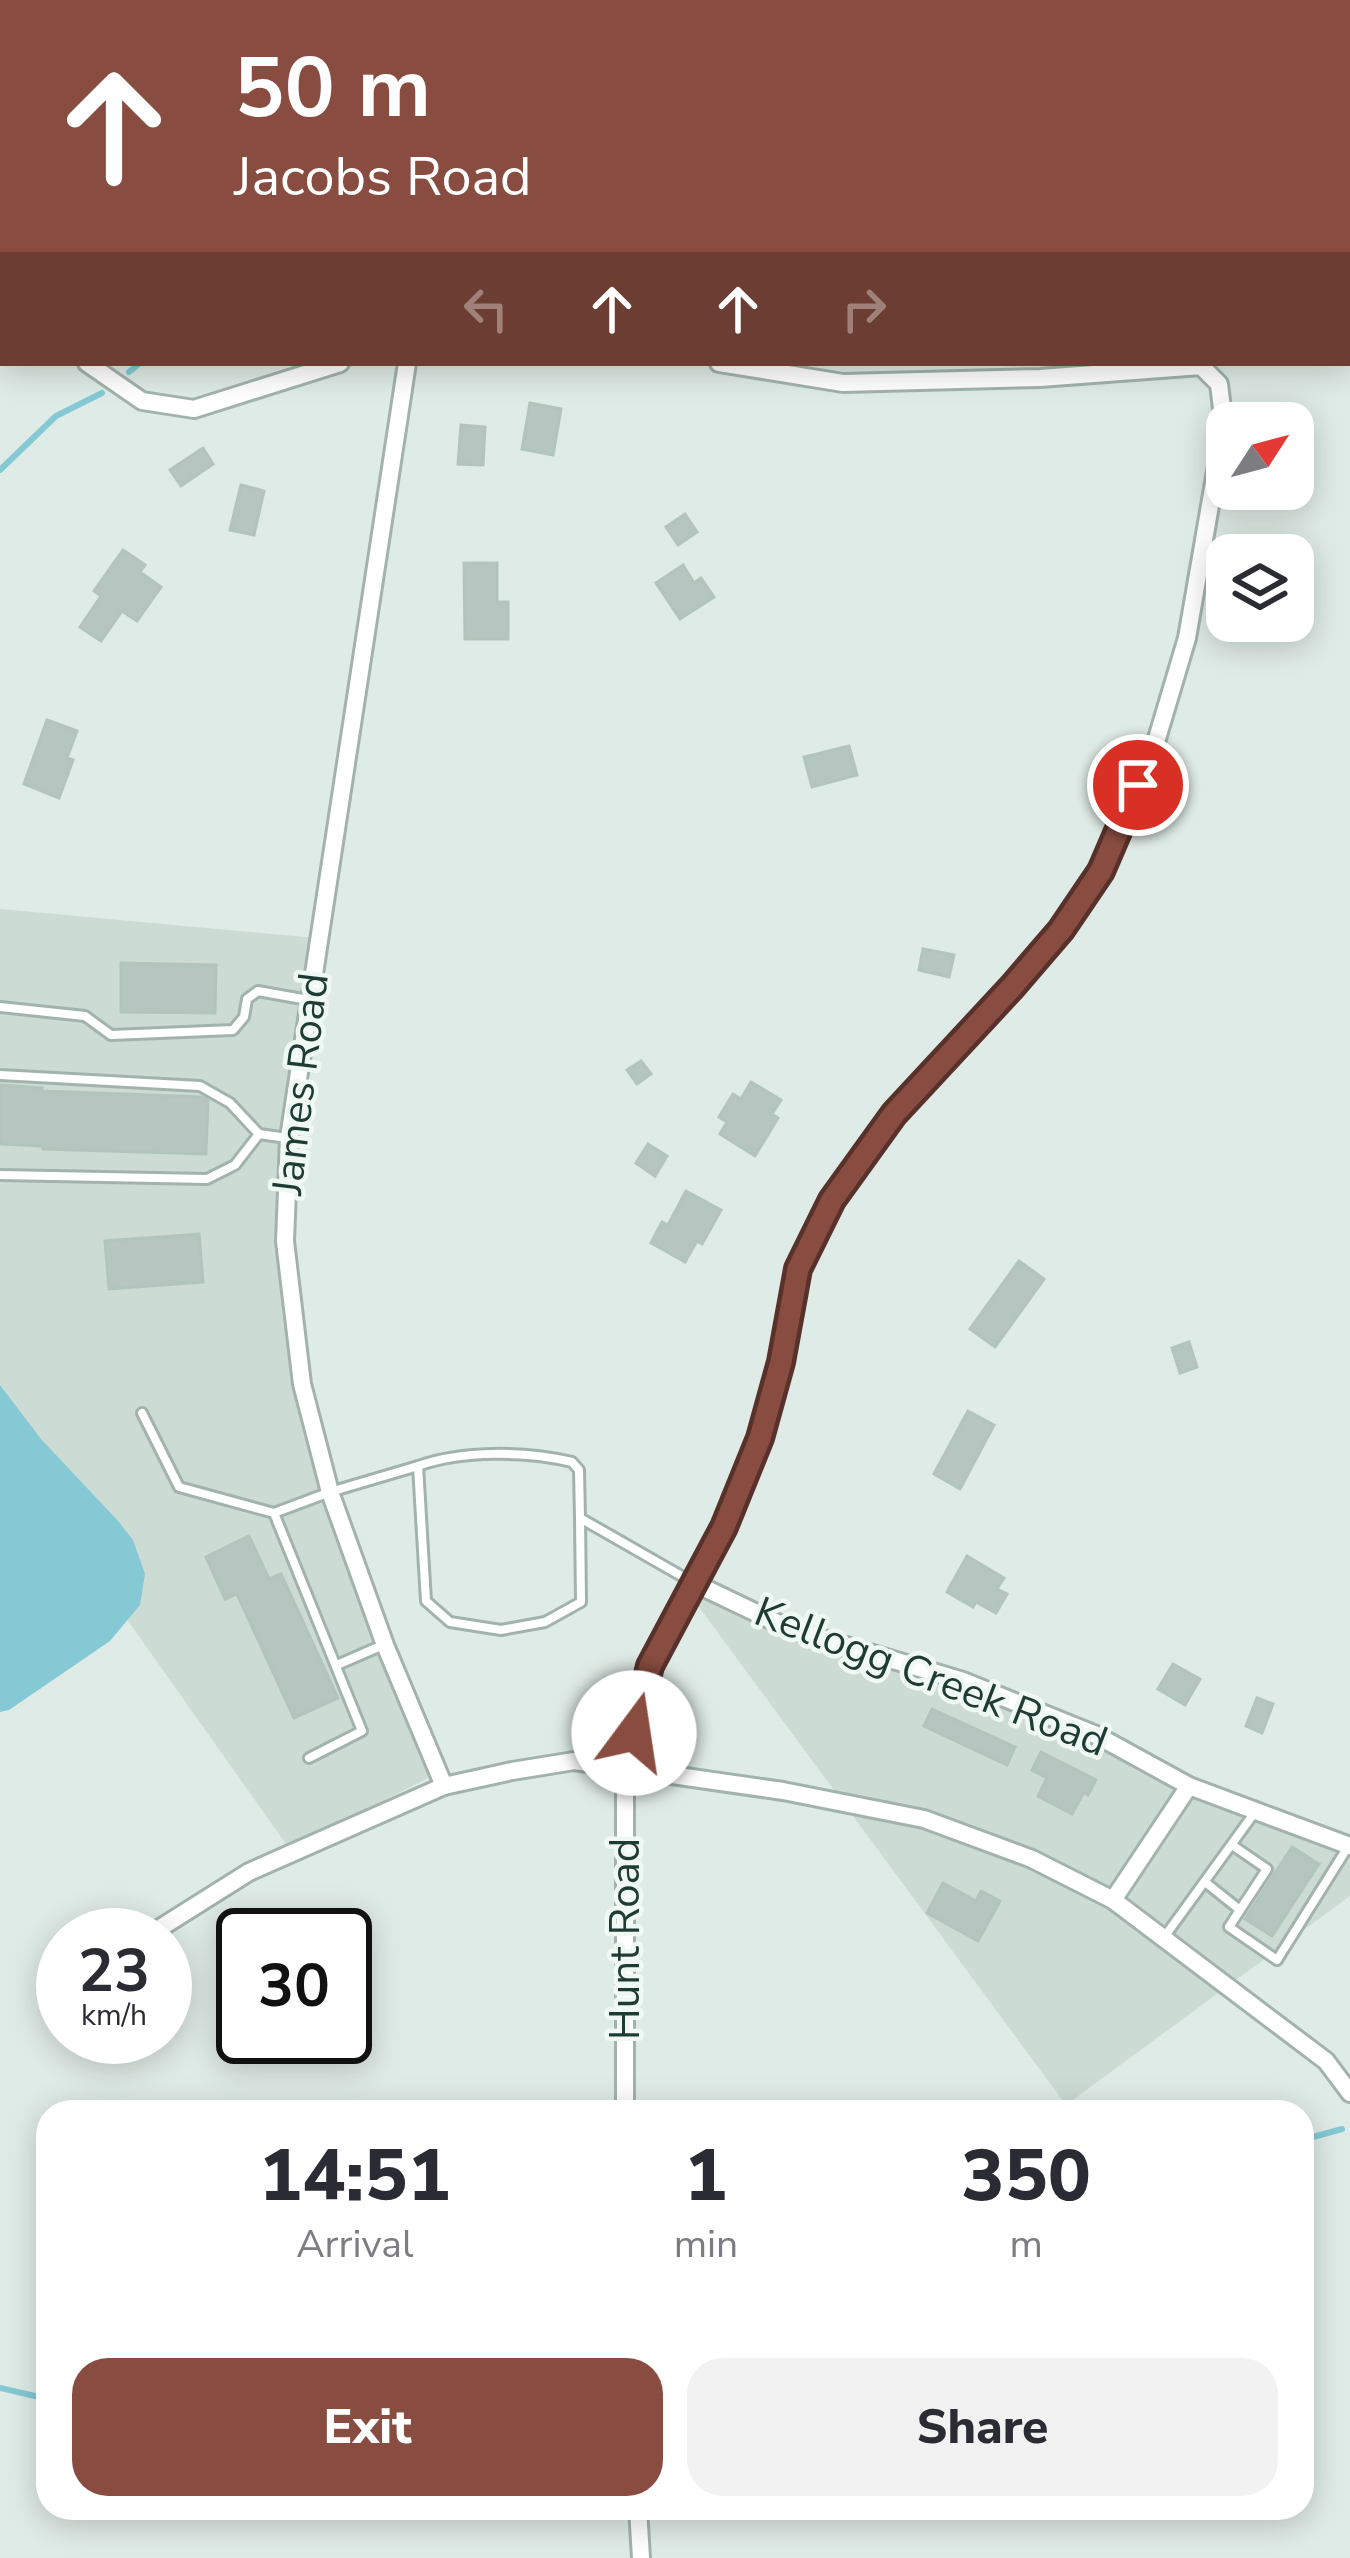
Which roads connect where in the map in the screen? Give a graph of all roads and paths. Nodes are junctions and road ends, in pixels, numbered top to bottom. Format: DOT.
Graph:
graph roads {
  1 [pos="91,366"];
  2 [pos="330,366"];
  3 [pos="407,366"];
  4 [pos="738,366"];
  5 [pos="1201,366"];
  6 [pos="1201,366"];
  7 [pos="310,1000"];
  8 [pos="0,1006"];
  9 [pos="0,1075"];
  10 [pos="259,1134"];
  11 [pos="289,1138"];
  12 [pos="0,1174"];
  13 [pos="142,1413"];
  14 [pos="418,1466"];
  15 [pos="331,1492"];
  16 [pos="274,1514"];
  17 [pos="580,1518"];
  18 [pos="694,1583"];
  19 [pos="385,1645"];
  20 [pos="337,1665"];
  21 [pos="309,1758"];
  22 [pos="625,1767"];
  23 [pos="444,1786"];
  24 [pos="1189,1786"];
  25 [pos="1256,1811"];
  26 [pos="1232,1845"];
  27 [pos="1349,1845"];
  28 [pos="1205,1882"];
  29 [pos="1113,1900"];
  30 [pos="192,1908"];
  31 [pos="1240,1910"];
  32 [pos="1164,1938"];
  33 [pos="1350,2093"];
  34 [pos="625,2100"];
  35 [pos="639,2520"];
  36 [pos="641,2558"];
  1 -- 2 [label="street"];
  3 -- 7 [label="street, James Road"];
  4 -- 5 [label="street"];
  6 -- 18 [label="street"];
  7 -- 8 [label="lane"];
  7 -- 11 [label="street, James Road"];
  9 -- 10 [label="lane"];
  10 -- 11 [label="lane"];
  10 -- 12 [label="lane"];
  11 -- 15 [label="street, James Road"];
  13 -- 16 [label="lane"];
  14 -- 15 [label="lane"];
  14 -- 17 [label="lane"];
  14 -- 17 [label="lane"];
  15 -- 16 [label="lane"];
  15 -- 19 [label="street, James Road"];
  16 -- 20 [label="lane"];
  17 -- 18 [label="lane"];
  18 -- 22 [label="street"];
  18 -- 24 [label="street, Kellogg Creek Road"];
  19 -- 20 [label="lane"];
  19 -- 23 [label="street, James Road"];
  20 -- 21 [label="lane"];
  22 -- 23 [label="street"];
  22 -- 29 [label="street"];
  22 -- 34 [label="street, Hunt Road"];
  23 -- 30 [label="street"];
  24 -- 25 [label="street, Kellogg Creek Road"];
  24 -- 29 [label="street"];
  25 -- 26 [label="lane"];
  25 -- 27 [label="street, Kellogg Creek Road"];
  26 -- 28 [label="lane"];
  26 -- 31 [label="lane"];
  27 -- 31 [label="lane"];
  28 -- 31 [label="lane"];
  28 -- 32 [label="lane"];
  29 -- 32 [label="street"];
  32 -- 33 [label="street"];
  35 -- 36 [label="street"];
}
